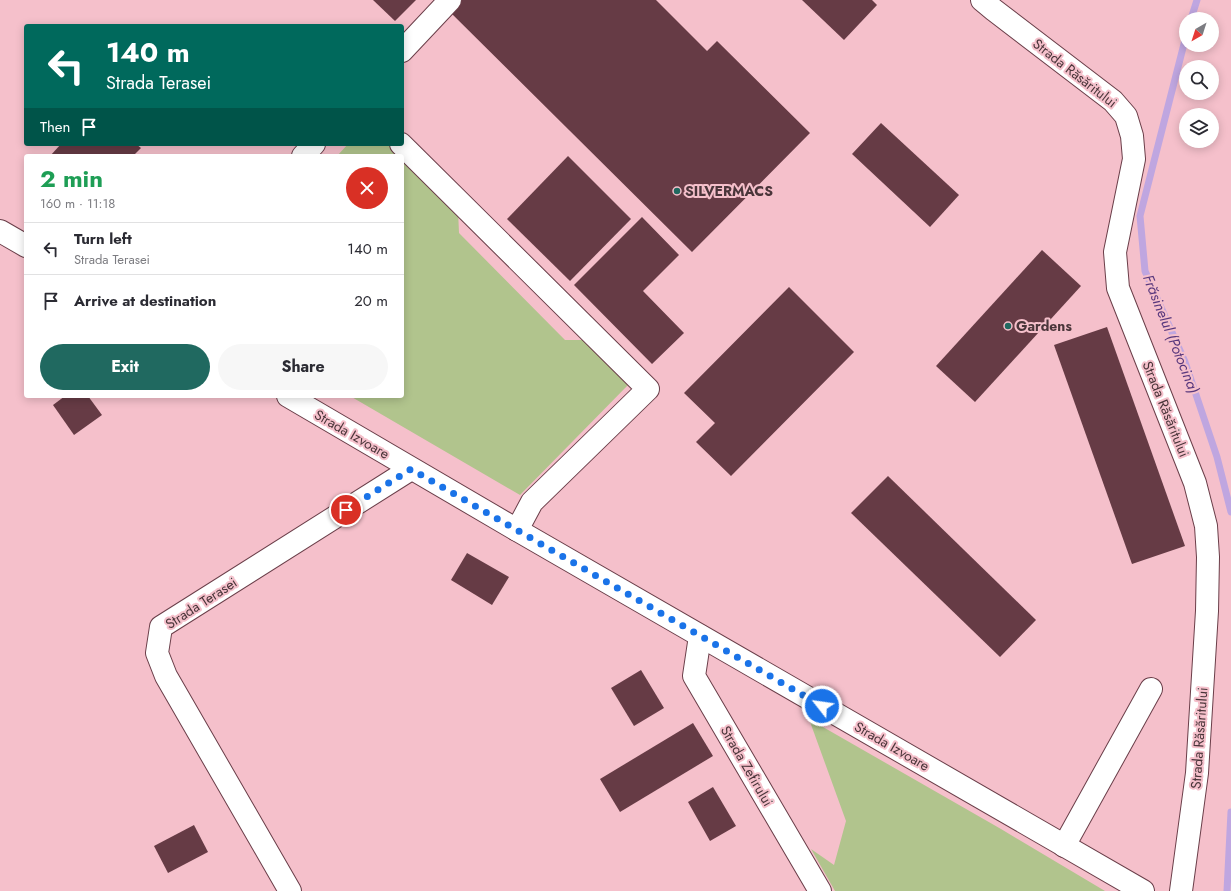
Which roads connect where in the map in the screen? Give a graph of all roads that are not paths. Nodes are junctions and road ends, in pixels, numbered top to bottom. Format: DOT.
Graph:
graph roads {
  1 [pos="450,0"];
  2 [pos="982,0"];
  3 [pos="404,49"];
  4 [pos="312,146"];
  5 [pos="403,146"];
  6 [pos="305,154"];
  7 [pos="0,231"];
  8 [pos="24,245"];
  9 [pos="291,398"];
  10 [pos="411,469"];
  11 [pos="517,530"];
  12 [pos="700,636"];
  13 [pos="1151,689"];
  14 [pos="1064,846"];
  15 [pos="290,891"];
  16 [pos="820,891"];
  17 [pos="1143,891"];
  18 [pos="1181,891"];
  1 -- 3 [label="main road"];
  2 -- 18 [label="main road, Strada Răsăritului"];
  4 -- 6 [label="main road"];
  5 -- 11 [label="main road"];
  7 -- 8 [label="main road"];
  9 -- 10 [label="main road, Strada Izvoare"];
  10 -- 11 [label="main road, Strada Izvoare"];
  10 -- 15 [label="main road, Strada Terasei"];
  11 -- 12 [label="main road, Strada Izvoare"];
  12 -- 14 [label="main road, Strada Izvoare"];
  12 -- 16 [label="main road, Strada Zefirului"];
  13 -- 14 [label="main road"];
  14 -- 17 [label="main road, Strada Izvoare"];
}
